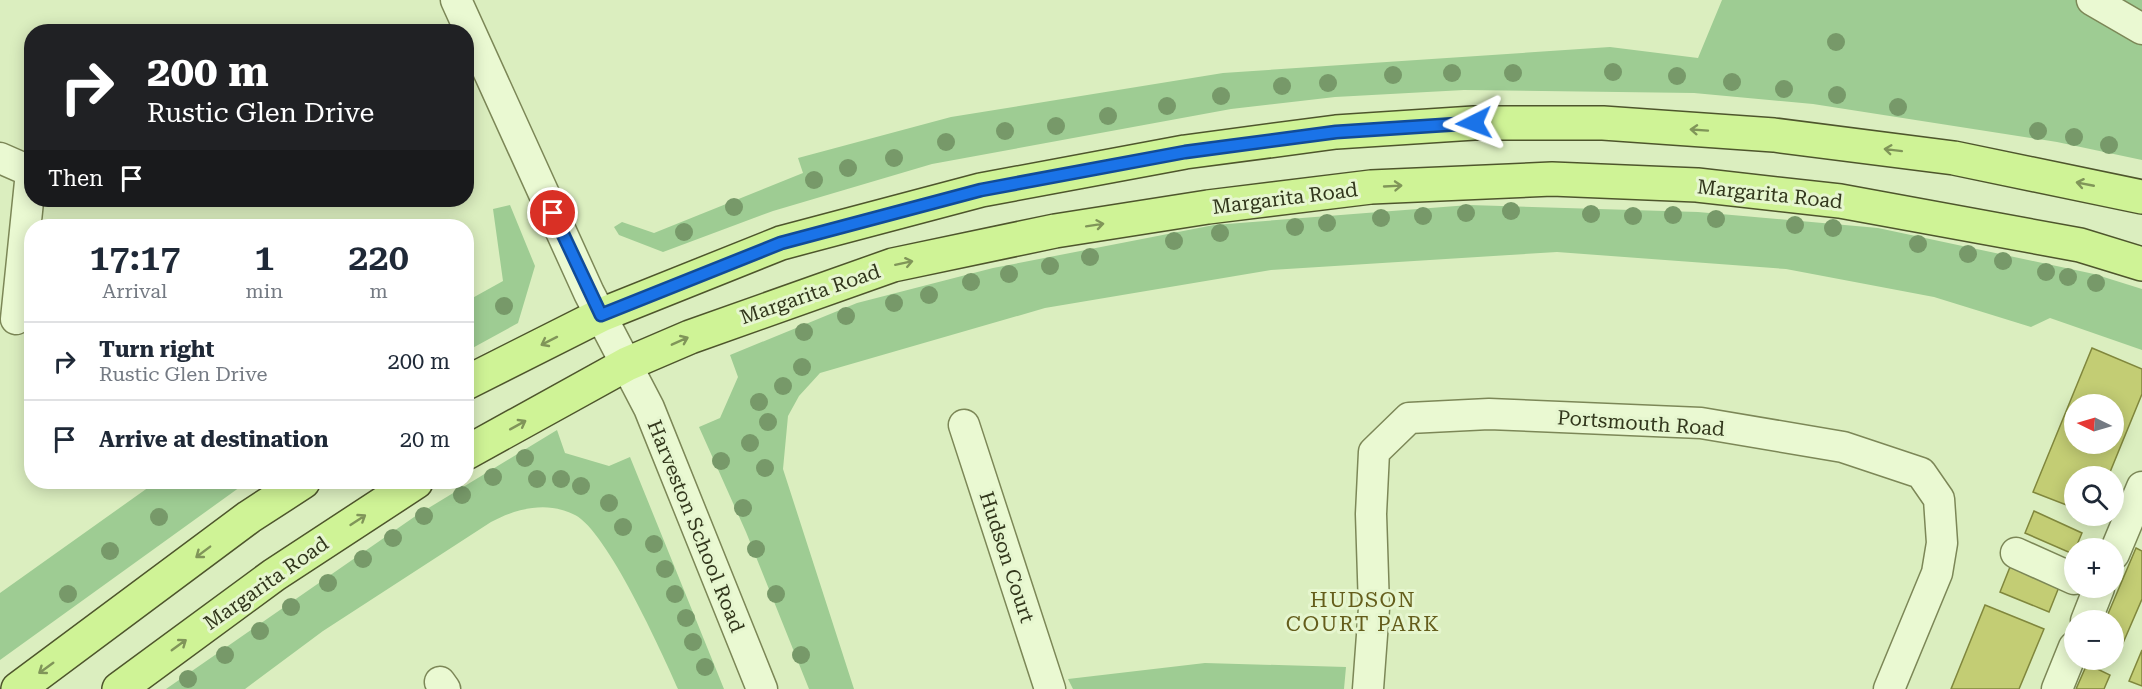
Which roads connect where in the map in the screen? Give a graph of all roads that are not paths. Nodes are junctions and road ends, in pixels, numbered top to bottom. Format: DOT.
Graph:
graph roads {
  1 [pos="456,0"];
  2 [pos="2092,0"];
  3 [pos="463,24"];
  4 [pos="2142,29"];
  5 [pos="477,74"];
  6 [pos="0,158"];
  7 [pos="24,169"];
  8 [pos="2142,197"];
  9 [pos="24,241"];
  10 [pos="2142,264"];
  11 [pos="601,315"];
  12 [pos="16,319"];
  13 [pos="627,364"];
  14 [pos="474,379"];
  15 [pos="964,425"];
  16 [pos="474,449"];
  17 [pos="2142,487"];
  18 [pos="292,489"];
  19 [pos="405,489"];
  20 [pos="2121,538"];
  21 [pos="2016,552"];
  22 [pos="2064,574"];
  23 [pos="2065,670"];
  24 [pos="18,689"];
  25 [pos="119,689"];
  26 [pos="762,689"];
  27 [pos="1050,689"];
  28 [pos="1368,689"];
  29 [pos="1889,689"];
  30 [pos="2057,689"];
  1 -- 3 [label="street, Harveston School Road"];
  2 -- 4 [label="street"];
  5 -- 11 [label="street, Harveston School Road"];
  6 -- 7 [label="street"];
  8 -- 11 [label="main road, one-way"];
  9 -- 12 [label="street"];
  13 -- 10 [label="main road, Margarita Road, one-way"];
  11 -- 13 [label="street, Harveston School Road"];
  11 -- 14 [label="main road, one-way"];
  16 -- 13 [label="main road, Margarita Road, one-way"];
  13 -- 26 [label="street, Harveston School Road"];
  15 -- 27 [label="street, Hudson Court"];
  17 -- 20 [label="street"];
  18 -- 24 [label="main road, one-way"];
  25 -- 19 [label="main road, Margarita Road, one-way"];
  21 -- 22 [label="street"];
  23 -- 30 [label="street"];
  28 -- 29 [label="street, Portsmouth Road"];
}
